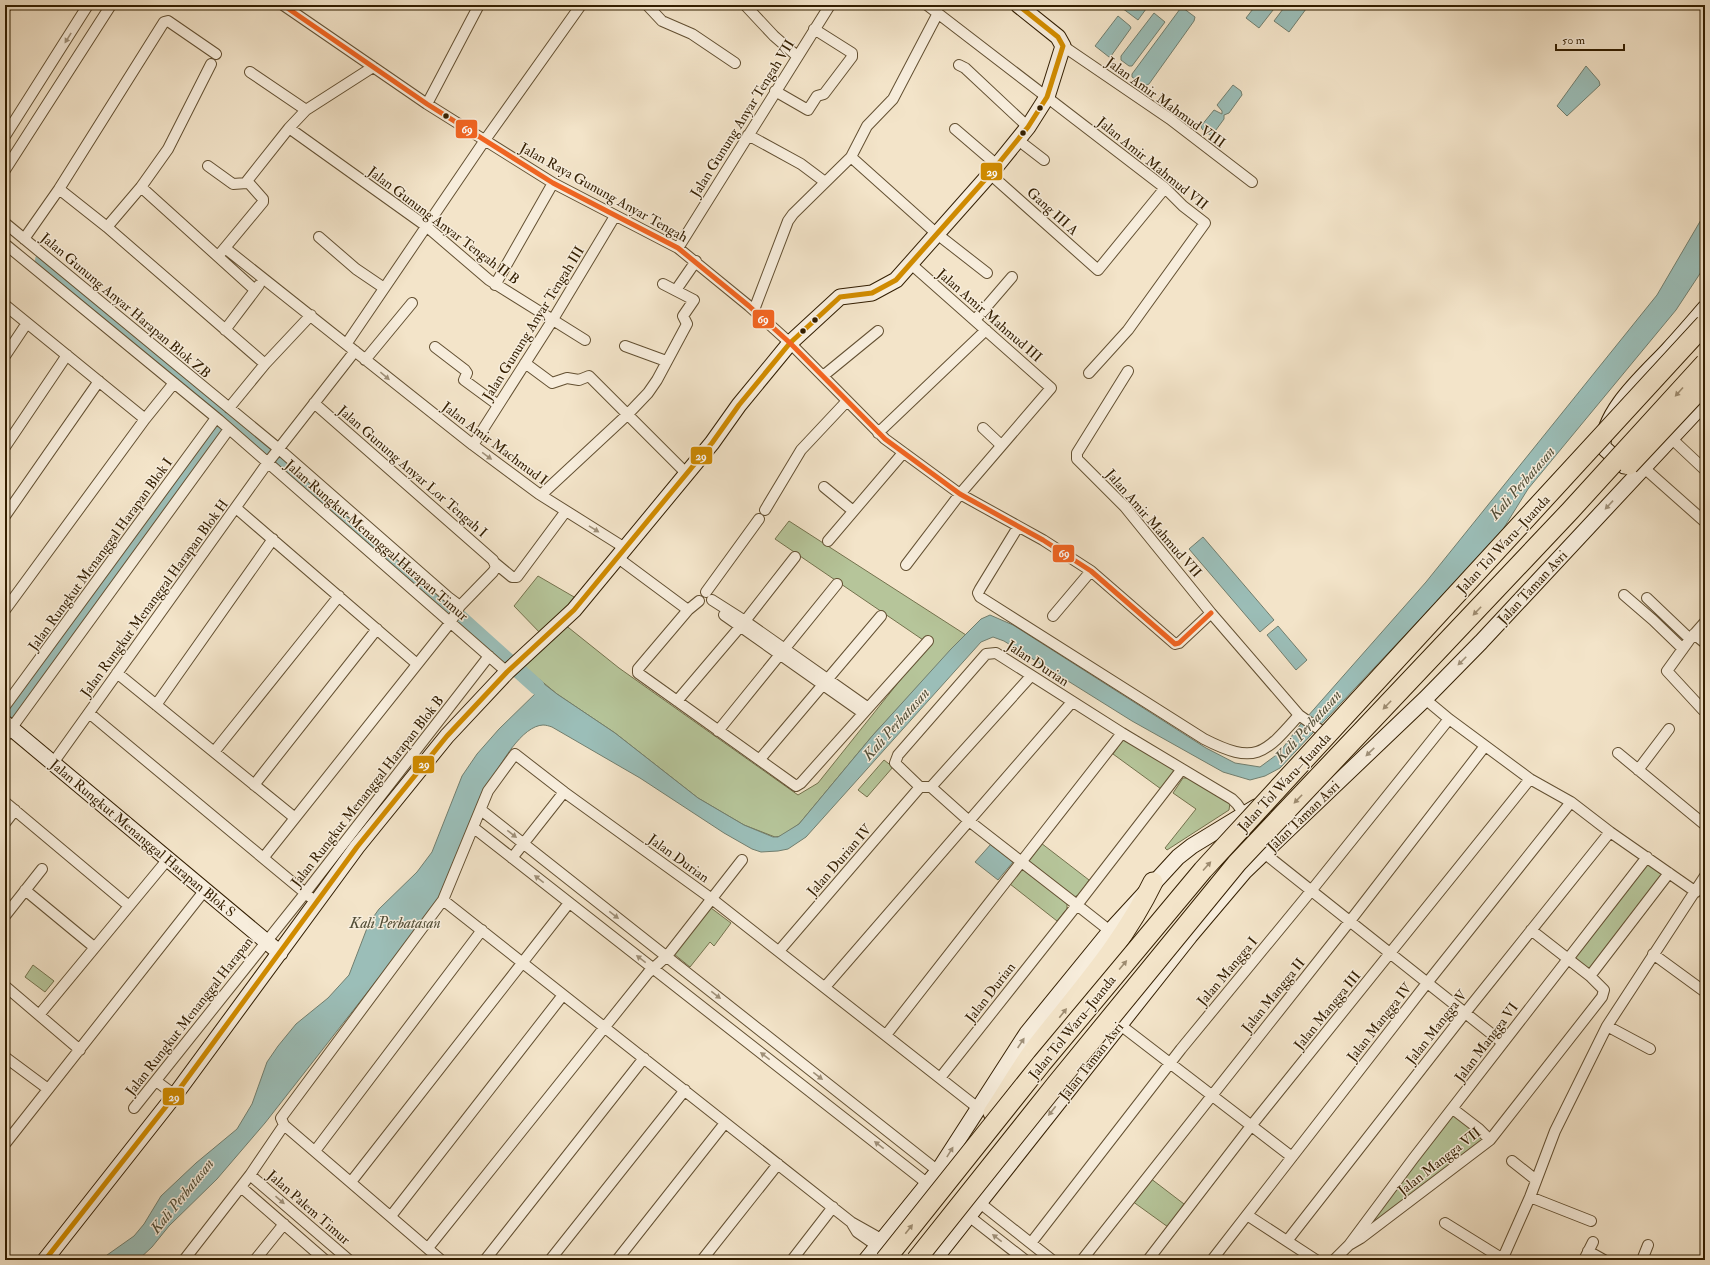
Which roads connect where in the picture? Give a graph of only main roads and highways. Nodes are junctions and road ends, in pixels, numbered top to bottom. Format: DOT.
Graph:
graph roads {
  1 [pos="1018,5"];
  2 [pos="1705,308"];
  3 [pos="1705,324"];
  4 [pos="1705,336"];
  5 [pos="1705,363"];
  6 [pos="1705,384"];
  7 [pos="1705,402"];
  8 [pos="1603,447"];
  9 [pos="1639,472"];
  10 [pos="1497,590"];
  11 [pos="7,729"];
  12 [pos="1262,804"];
  13 [pos="1222,827"];
  14 [pos="1284,833"];
  15 [pos="1261,856"];
  16 [pos="1153,882"];
  17 [pos="280,953"];
  18 [pos="946,1172"];
  19 [pos="882,1249"];
  20 [pos="45,1260"];
  21 [pos="866,1260"];
  22 [pos="916,1260"];
  23 [pos="934,1260"];
  1 -- 17 [label="main road"];
  2 -- 8 [label="main road"];
  18 -- 3 [label="highway, Jalan Tol Waru–Juanda, one-way, bridge"];
  4 -- 8 [label="main road"];
  5 -- 10 [label="highway, Jalan Tol Waru–Juanda, one-way, bridge"];
  6 -- 10 [label="highway, bridge"];
  7 -- 9 [label="main road, Jalan Taman Asri"];
  8 -- 9 [label="main road"];
  8 -- 12 [label="main road"];
  9 -- 14 [label="main road, Jalan Taman Asri, one-way"];
  10 -- 22 [label="highway, Jalan Tol Waru–Juanda, one-way, bridge"];
  11 -- 17 [label="main road, Jalan Rungkut Menanggal Harapan Blok S"];
  12 -- 13 [label="main road"];
  12 -- 14 [label="main road"];
  13 -- 15 [label="main road"];
  13 -- 16 [label="main road"];
  14 -- 15 [label="main road, Jalan Taman Asri"];
  15 -- 23 [label="main road, Jalan Taman Asri, one-way"];
  18 -- 16 [label="highway, one-way, bridge"];
  18 -- 16 [label="main road, one-way"];
  17 -- 20 [label="main road"];
  19 -- 18 [label="highway, Jalan Tol Waru–Juanda, one-way, bridge"];
  18 -- 19 [label="main road"];
  19 -- 21 [label="main road"];
}
